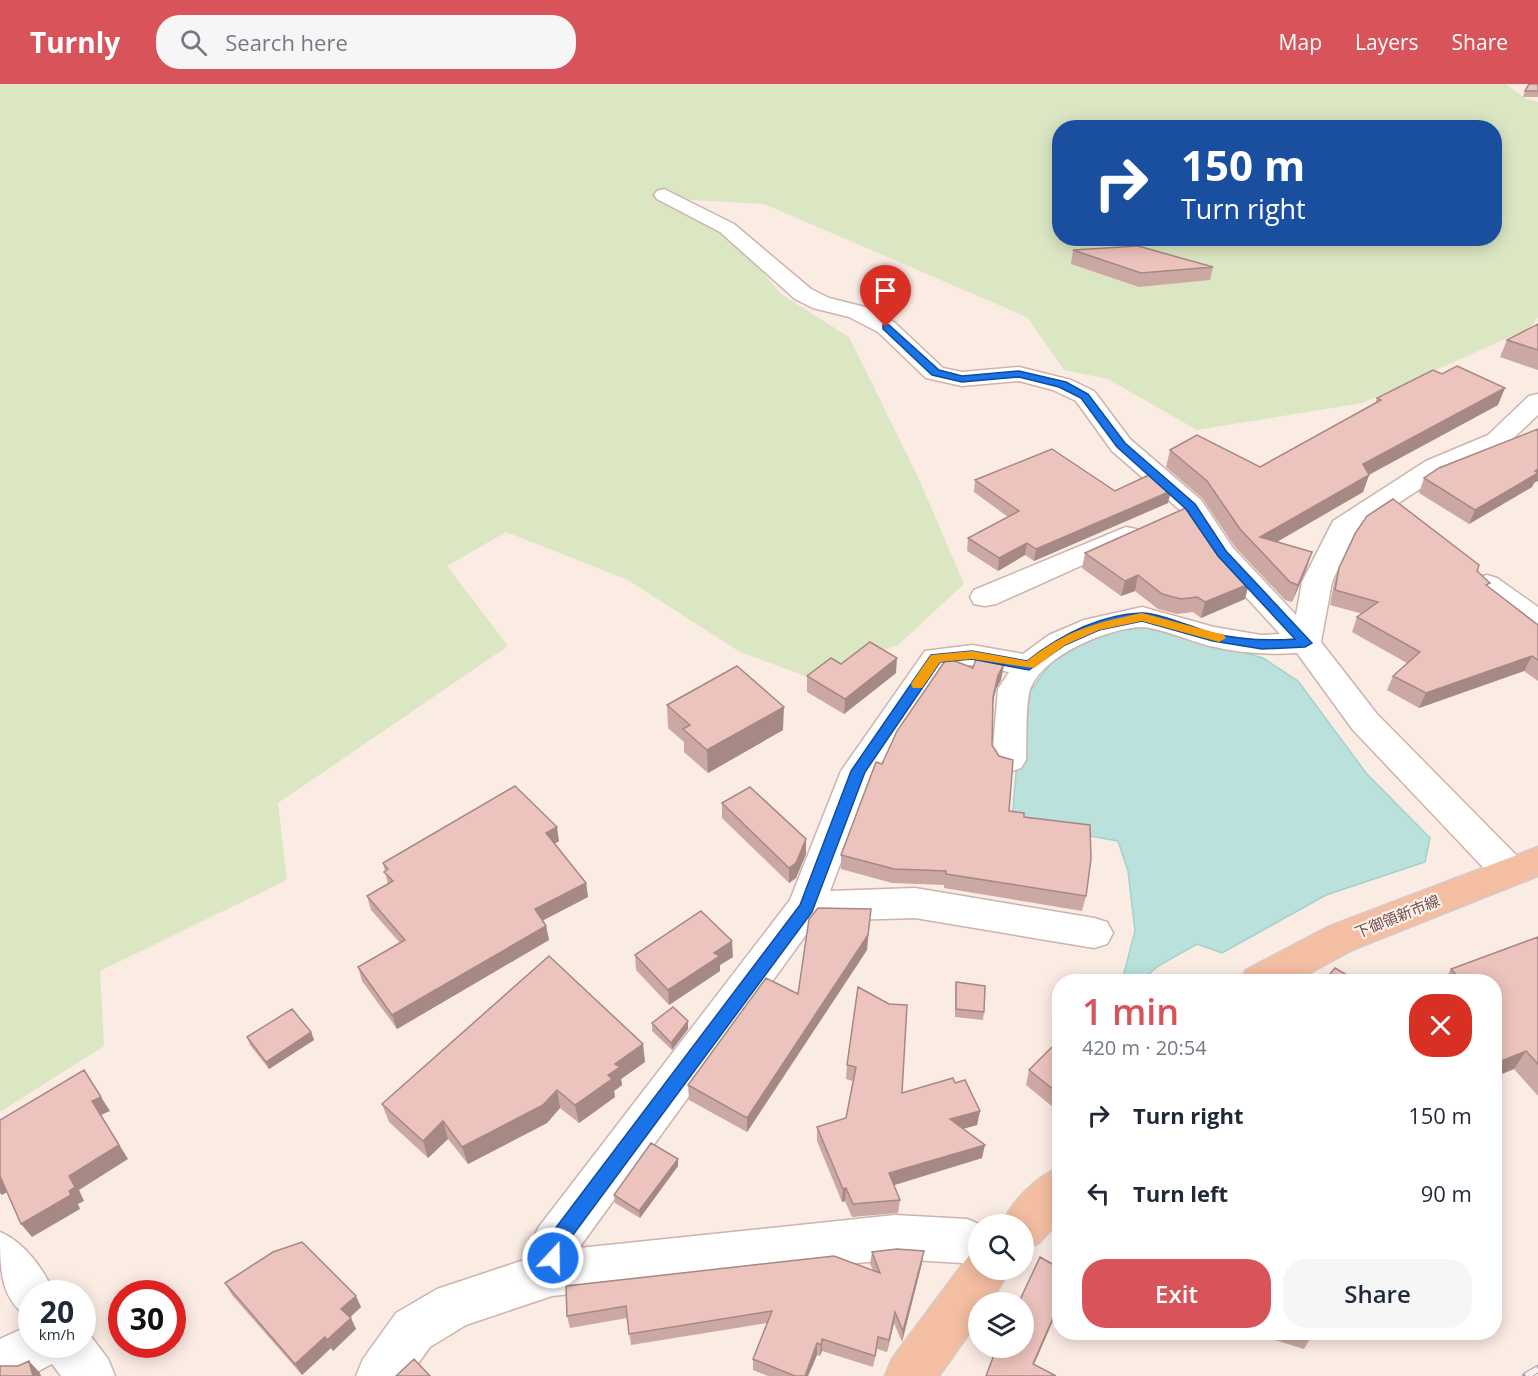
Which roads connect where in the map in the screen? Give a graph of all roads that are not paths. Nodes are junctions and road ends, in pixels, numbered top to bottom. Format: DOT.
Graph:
graph roads {
  1 [pos="663,195"];
  2 [pos="1538,401"];
  3 [pos="1169,516"];
  4 [pos="1487,584"];
  5 [pos="985,597"];
  6 [pos="1538,622"];
  7 [pos="1305,643"];
  8 [pos="1029,665"];
  9 [pos="1009,760"];
  10 [pos="1523,866"];
  11 [pos="806,908"];
  12 [pos="1094,933"];
  13 [pos="1273,974"];
  14 [pos="1052,1197"];
  15 [pos="1034,1216"];
  16 [pos="968,1242"];
  17 [pos="0,1254"];
  18 [pos="552,1273"];
  19 [pos="20,1280"];
  20 [pos="979,1280"];
  21 [pos="18,1356"];
  22 [pos="78,1358"];
  23 [pos="0,1365"];
  24 [pos="91,1376"];
  25 [pos="380,1376"];
  26 [pos="909,1376"];
  1 -- 3 [label="street"];
  2 -- 7 [label="street"];
  3 -- 5 [label="street"];
  3 -- 7 [label="street"];
  4 -- 6 [label="street"];
  7 -- 8 [label="street"];
  7 -- 10 [label="street"];
  8 -- 9 [label="street"];
  8 -- 11 [label="street"];
  10 -- 13 [label="main road, 下御領新市線"];
  11 -- 12 [label="street"];
  11 -- 18 [label="street"];
  14 -- 15 [label="main road"];
  16 -- 18 [label="street"];
  17 -- 19 [label="street"];
  18 -- 25 [label="street"];
  20 -- 26 [label="main road"];
  21 -- 23 [label="street"];
  22 -- 24 [label="street"];
}
